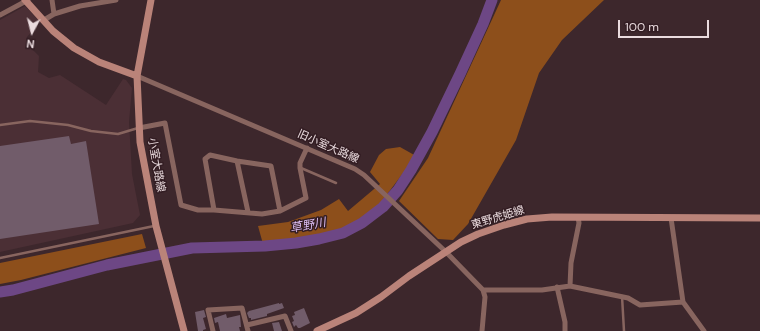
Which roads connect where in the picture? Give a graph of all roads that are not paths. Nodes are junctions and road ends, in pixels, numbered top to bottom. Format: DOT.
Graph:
graph roads {
  1 [pos="52,0"];
  2 [pos="116,0"];
  3 [pos="151,0"];
  4 [pos="26,1"];
  5 [pos="54,14"];
  6 [pos="0,15"];
  7 [pos="44,20"];
  8 [pos="138,76"];
  9 [pos="0,125"];
  10 [pos="138,128"];
  11 [pos="307,148"];
  12 [pos="237,161"];
  13 [pos="300,168"];
  14 [pos="336,184"];
  15 [pos="214,210"];
  16 [pos="280,211"];
  17 [pos="248,212"];
  18 [pos="578,217"];
  19 [pos="671,218"];
  20 [pos="760,218"];
  21 [pos="157,227"];
  22 [pos="446,252"];
  23 [pos="0,258"];
  24 [pos="570,286"];
  25 [pos="557,287"];
  26 [pos="483,290"];
  27 [pos="622,296"];
  28 [pos="683,302"];
  29 [pos="247,325"];
  30 [pos="184,331"];
  31 [pos="213,331"];
  32 [pos="248,331"];
  33 [pos="291,331"];
  34 [pos="317,331"];
  35 [pos="482,331"];
  36 [pos="565,331"];
  37 [pos="624,331"];
  38 [pos="704,331"];
  1 -- 5 [label="street"];
  2 -- 5 [label="street"];
  3 -- 8 [label="main road, 小室大路線"];
  4 -- 6 [label="street"];
  4 -- 7 [label="main road"];
  5 -- 7 [label="street"];
  7 -- 8 [label="main road"];
  8 -- 10 [label="main road, 小室大路線"];
  8 -- 11 [label="street, 旧小室大路線"];
  9 -- 10 [label="lane"];
  10 -- 15 [label="street"];
  10 -- 21 [label="main road, 小室大路線"];
  11 -- 13 [label="street"];
  11 -- 22 [label="street, 旧小室大路線"];
  12 -- 15 [label="street"];
  12 -- 16 [label="street"];
  12 -- 17 [label="street"];
  13 -- 14 [label="lane"];
  13 -- 16 [label="street"];
  15 -- 17 [label="street"];
  16 -- 17 [label="street"];
  18 -- 19 [label="main road, 東野虎姫線"];
  18 -- 22 [label="main road, 東野虎姫線"];
  18 -- 24 [label="street"];
  19 -- 20 [label="main road, 東野虎姫線"];
  19 -- 28 [label="street"];
  21 -- 23 [label="lane"];
  21 -- 30 [label="main road, 小室大路線"];
  22 -- 26 [label="street, 旧小室大路線"];
  22 -- 34 [label="main road, 東野虎姫線"];
  24 -- 25 [label="street"];
  24 -- 27 [label="street"];
  25 -- 26 [label="street"];
  25 -- 36 [label="street"];
  26 -- 35 [label="street"];
  27 -- 28 [label="street"];
  27 -- 37 [label="lane"];
  28 -- 38 [label="street"];
  29 -- 31 [label="street"];
  29 -- 32 [label="street"];
  29 -- 33 [label="street"];
}
